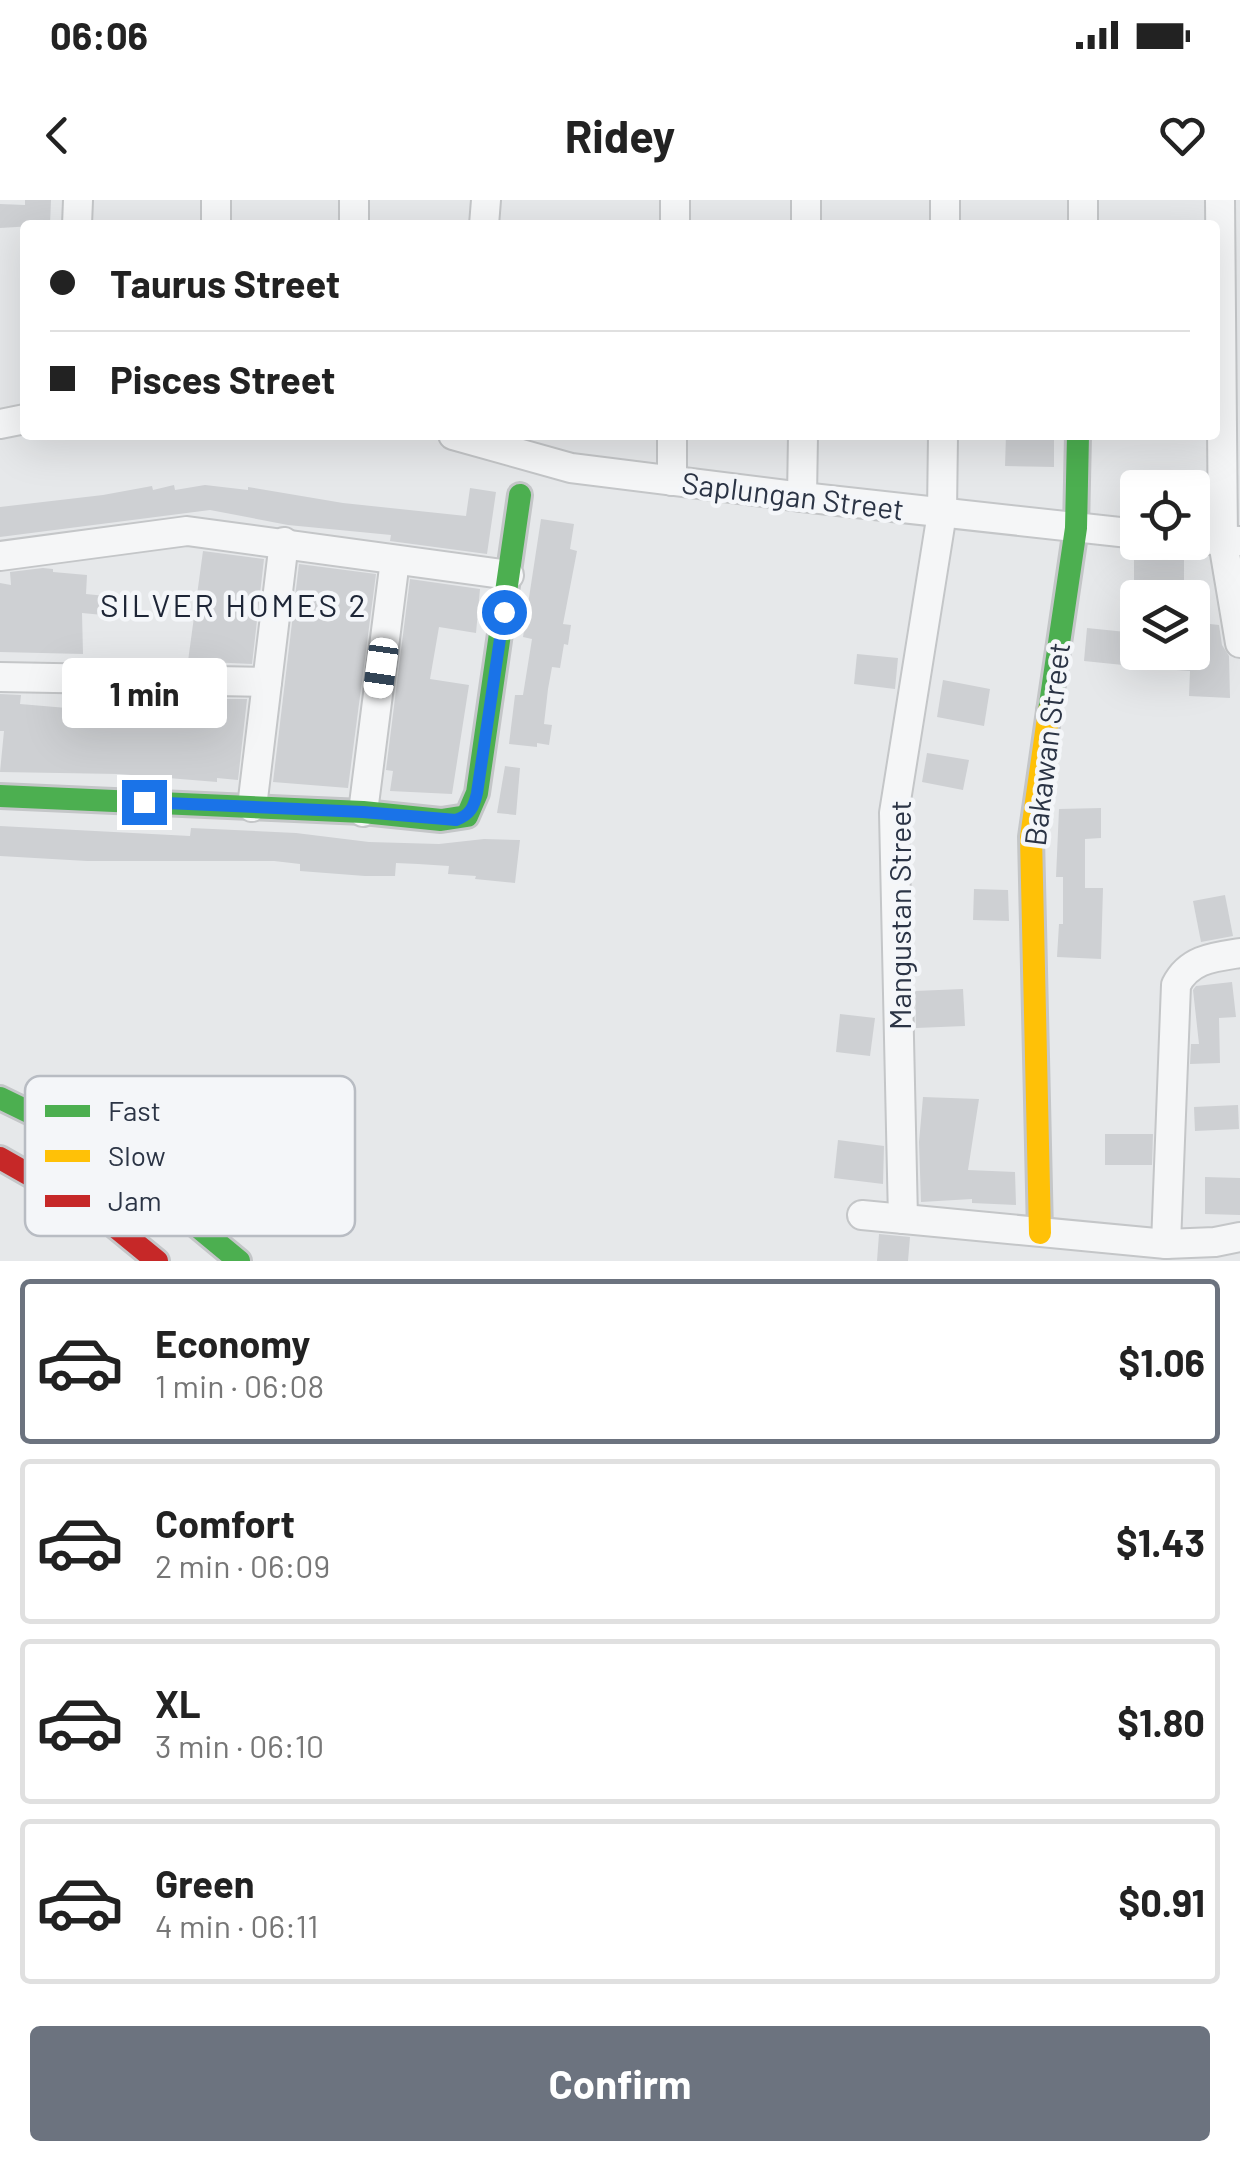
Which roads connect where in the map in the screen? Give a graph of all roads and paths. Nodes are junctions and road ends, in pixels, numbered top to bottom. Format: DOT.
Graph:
graph roads {
  1 [pos="1220,200"];
  2 [pos="487,440"];
  3 [pos="672,440"];
  4 [pos="803,440"];
  5 [pos="943,440"];
  6 [pos="1078,440"];
  7 [pos="672,480"];
  8 [pos="520,495"];
  9 [pos="802,497"];
  10 [pos="942,513"];
  11 [pos="1076,528"];
  12 [pos="1120,532"];
  13 [pos="284,542"];
  14 [pos="1232,542"];
  15 [pos="0,556"];
  16 [pos="395,560"];
  17 [pos="509,576"];
  18 [pos="1240,643"];
  19 [pos="0,677"];
  20 [pos="267,682"];
  21 [pos="0,796"];
  22 [pos="252,807"];
  23 [pos="363,812"];
  24 [pos="1240,953"];
  25 [pos="0,1098"];
  26 [pos="25,1110"];
  27 [pos="0,1158"];
  28 [pos="25,1171"];
  29 [pos="862,1215"];
  30 [pos="903,1219"];
  31 [pos="1040,1233"];
  32 [pos="132,1236"];
  33 [pos="209,1236"];
  34 [pos="1240,1237"];
  35 [pos="1166,1244"];
  36 [pos="157,1261"];
  37 [pos="239,1261"];
  1 -- 14 [label="street"];
  2 -- 7 [label="street, Saplungan Street"];
  3 -- 7 [label="street"];
  4 -- 9 [label="street"];
  5 -- 10 [label="street, Mangustan Street"];
  6 -- 11 [label="street, Bakawan Street"];
  7 -- 9 [label="street, Saplungan Street"];
  8 -- 17 [label="street"];
  9 -- 10 [label="street, Saplungan Street"];
  10 -- 11 [label="street, Saplungan Street"];
  10 -- 30 [label="street, Mangustan Street"];
  11 -- 12 [label="street, Saplungan Street"];
  11 -- 31 [label="street, Bakawan Street"];
  13 -- 15 [label="street"];
  13 -- 16 [label="street"];
  13 -- 20 [label="street"];
  14 -- 18 [label="street"];
  16 -- 17 [label="street"];
  16 -- 23 [label="street"];
  17 -- 23 [label="street"];
  19 -- 20 [label="street"];
  20 -- 22 [label="street"];
  21 -- 22 [label="street"];
  22 -- 23 [label="street"];
  24 -- 35 [label="street"];
  25 -- 26 [label="street"];
  27 -- 28 [label="street"];
  29 -- 30 [label="street"];
  30 -- 31 [label="street"];
  31 -- 35 [label="street"];
  32 -- 36 [label="street"];
  33 -- 37 [label="street"];
  34 -- 35 [label="street"];
}
